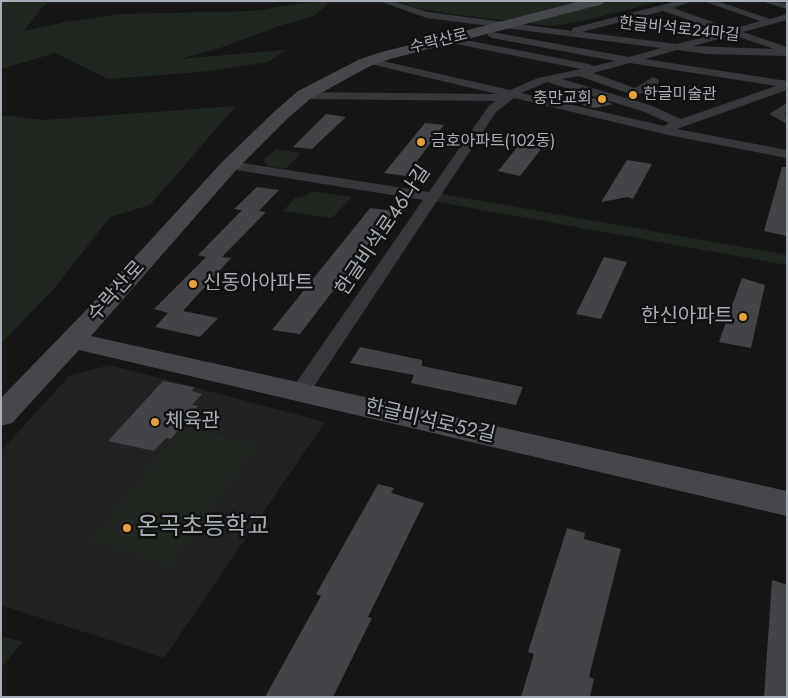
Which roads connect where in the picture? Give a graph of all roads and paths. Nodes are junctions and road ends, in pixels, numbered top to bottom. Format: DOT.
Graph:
graph roads {
  1 [pos="383,1"];
  2 [pos="598,1"];
  3 [pos="689,1"];
  4 [pos="707,1"];
  5 [pos="770,1"];
  6 [pos="785,5"];
  7 [pos="664,8"];
  8 [pos="787,17"];
  9 [pos="423,21"];
  10 [pos="770,21"];
  11 [pos="504,25"];
  12 [pos="787,27"];
  13 [pos="735,31"];
  14 [pos="476,32"];
  15 [pos="568,32"];
  16 [pos="446,39"];
  17 [pos="676,47"];
  18 [pos="787,51"];
  19 [pos="707,54"];
  20 [pos="629,60"];
  21 [pos="370,61"];
  22 [pos="778,64"];
  23 [pos="595,69"];
  24 [pos="580,73"];
  25 [pos="547,79"];
  26 [pos="787,85"];
  27 [pos="304,95"];
  28 [pos="510,96"];
  29 [pos="680,123"];
  30 [pos="662,130"];
  31 [pos="787,154"];
  32 [pos="230,165"];
  33 [pos="433,197"];
  34 [pos="73,340"];
  35 [pos="300,392"];
  36 [pos="1,416"];
  37 [pos="787,504"];
  1 -- 11 [label="street"];
  2 -- 11 [label="street, 수락산로"];
  3 -- 7 [label="street, 한글비석로24마길"];
  4 -- 10 [label="street"];
  5 -- 6 [label="street"];
  7 -- 13 [label="street"];
  7 -- 15 [label="street, 한글비석로24마길"];
  8 -- 10 [label="street"];
  9 -- 14 [label="street, 수락산로"];
  10 -- 12 [label="street"];
  10 -- 13 [label="street"];
  11 -- 14 [label="street, 수락산로"];
  11 -- 15 [label="street, 한글비석로24마길"];
  13 -- 17 [label="street"];
  13 -- 18 [label="street"];
  14 -- 16 [label="street, 수락산로"];
  14 -- 20 [label="street"];
  15 -- 17 [label="street, 한글비석로24마길"];
  16 -- 21 [label="street, 수락산로"];
  16 -- 23 [label="street"];
  17 -- 18 [label="street, 한글비석로24마길"];
  17 -- 20 [label="street"];
  19 -- 22 [label="street"];
  20 -- 23 [label="street"];
  20 -- 26 [label="street"];
  21 -- 27 [label="street, 수락산로"];
  21 -- 28 [label="street"];
  23 -- 24 [label="street"];
  23 -- 24 [label="street"];
  24 -- 25 [label="street"];
  25 -- 28 [label="street"];
  25 -- 29 [label="street"];
  26 -- 29 [label="street"];
  27 -- 28 [label="street"];
  27 -- 32 [label="street, 수락산로"];
  28 -- 30 [label="street"];
  28 -- 33 [label="street, 한글비석로46나길"];
  29 -- 30 [label="street"];
  30 -- 31 [label="street"];
  32 -- 33 [label="street"];
  32 -- 34 [label="street, 수락산로"];
  33 -- 35 [label="street, 한글비석로46나길"];
  34 -- 35 [label="street, 한글비석로52길"];
  34 -- 36 [label="street, 수락산로"];
  35 -- 37 [label="street, 한글비석로52길"];
}
